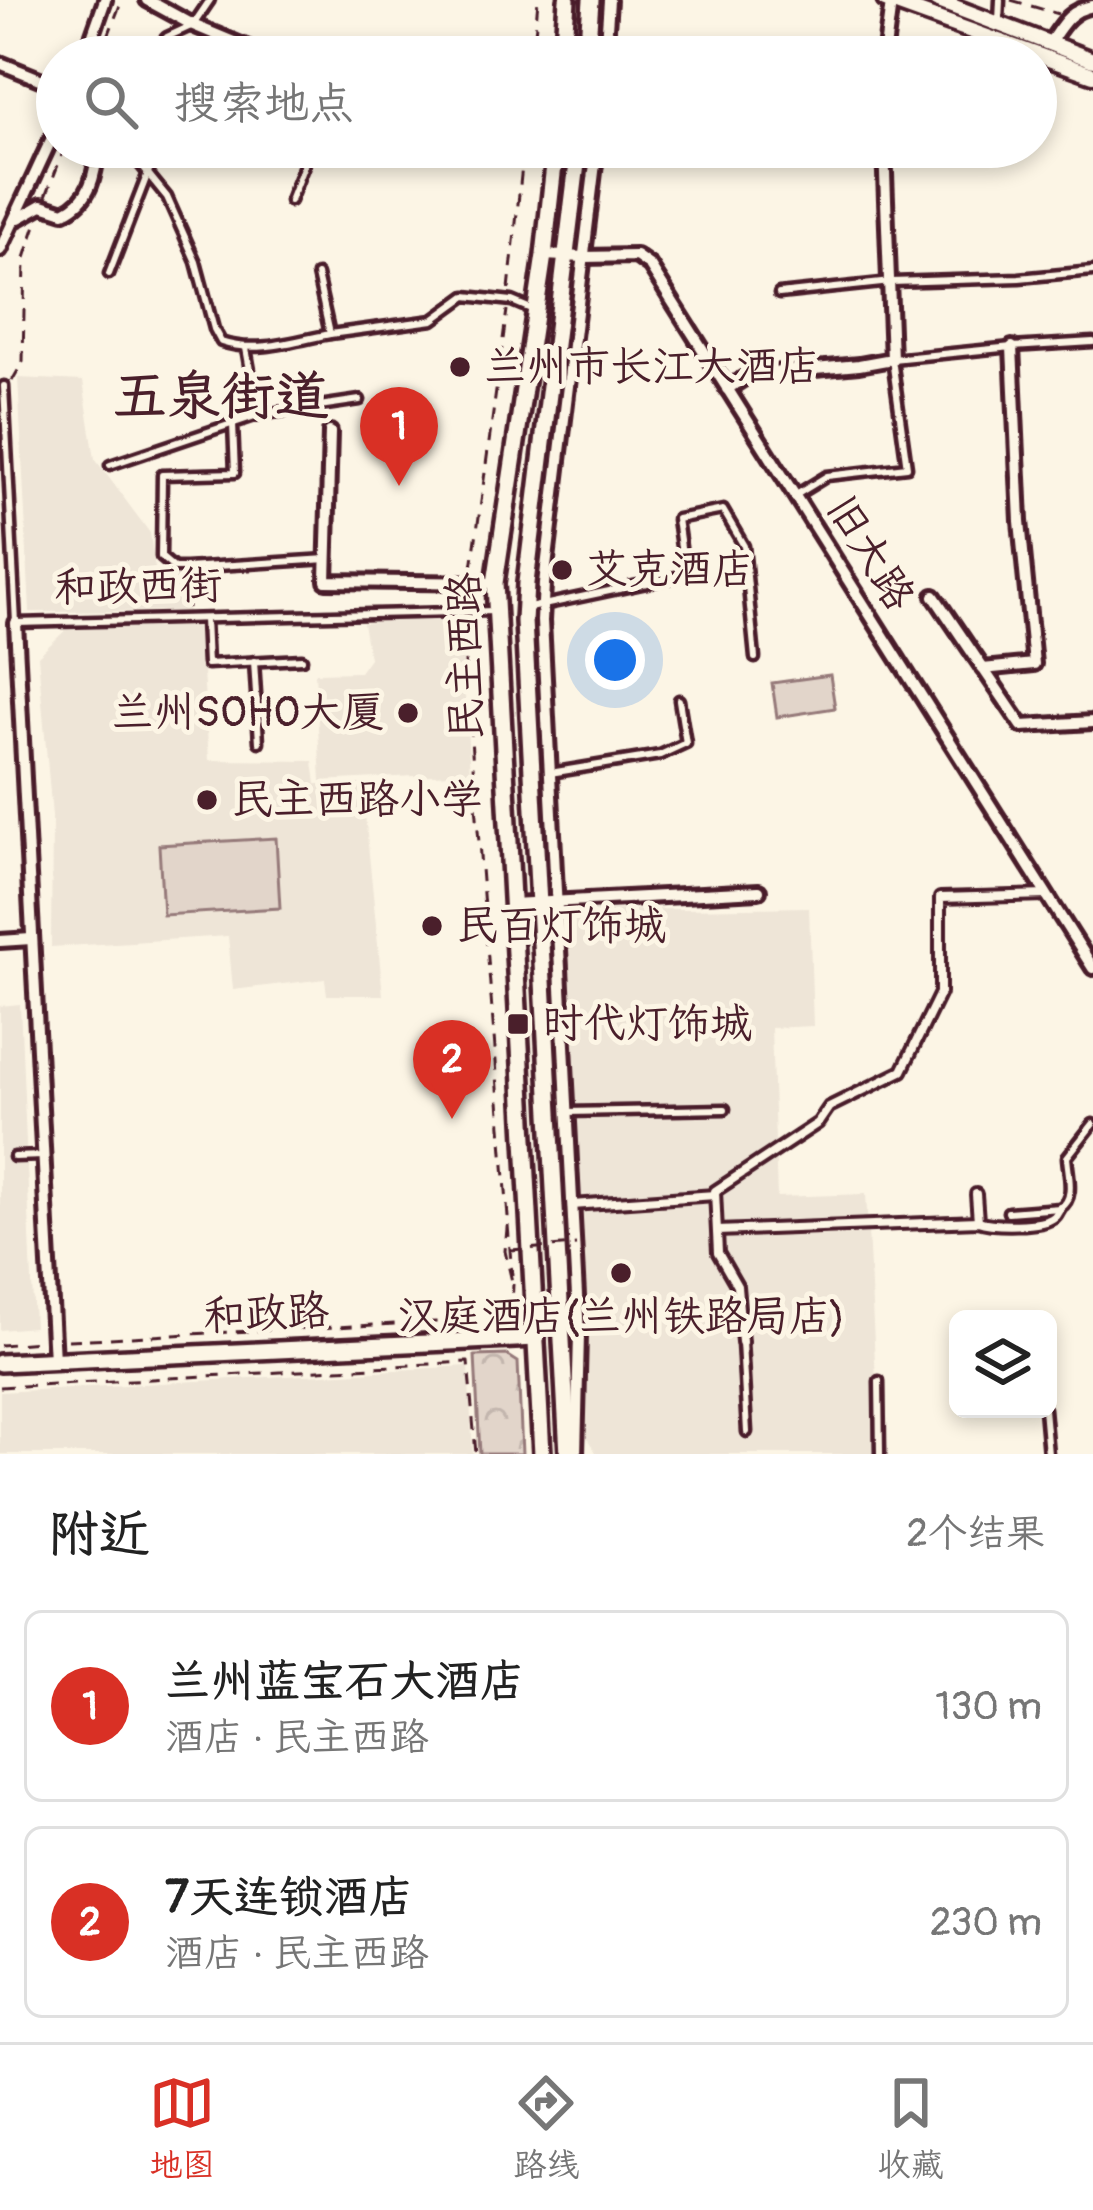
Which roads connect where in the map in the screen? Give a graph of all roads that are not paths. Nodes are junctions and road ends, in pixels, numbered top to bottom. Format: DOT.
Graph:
graph roads {
  1 [pos="105,0"];
  2 [pos="148,0"];
  3 [pos="210,0"];
  4 [pos="567,0"];
  5 [pos="591,0"];
  6 [pos="609,0"];
  7 [pos="936,0"];
  8 [pos="1000,0"];
  9 [pos="888,1"];
  10 [pos="1093,6"];
  11 [pos="193,25"];
  12 [pos="999,25"];
  13 [pos="92,36"];
  14 [pos="171,36"];
  15 [pos="219,36"];
  16 [pos="564,36"];
  17 [pos="588,36"];
  18 [pos="606,36"];
  19 [pos="886,36"];
  20 [pos="985,36"];
  21 [pos="1028,36"];
  22 [pos="1054,36"];
  23 [pos="1057,47"];
  24 [pos="1093,60"];
  25 [pos="1057,62"];
  26 [pos="0,63"];
  27 [pos="1093,75"];
  28 [pos="36,78"];
  29 [pos="39,168"];
  30 [pos="96,168"];
  31 [pos="144,168"];
  32 [pos="149,168"];
  33 [pos="303,168"];
  34 [pos="554,168"];
  35 [pos="576,168"];
  36 [pos="595,168"];
  37 [pos="885,168"];
  38 [pos="147,172"];
  39 [pos="290,201"];
  40 [pos="16,220"];
  41 [pos="0,250"];
  42 [pos="544,254"];
  43 [pos="565,256"];
  44 [pos="584,257"];
  45 [pos="1093,271"];
  46 [pos="109,274"];
  47 [pos="317,274"];
  48 [pos="891,282"];
  49 [pos="779,293"];
  50 [pos="535,310"];
  51 [pos="329,334"];
  52 [pos="1093,342"];
  53 [pos="1012,346"];
  54 [pos="246,347"];
  55 [pos="892,359"];
  56 [pos="4,386"];
  57 [pos="727,388"];
  58 [pos="360,400"];
  59 [pos="257,416"];
  60 [pos="233,424"];
  61 [pos="330,432"];
  62 [pos="110,465"];
  63 [pos="795,496"];
  64 [pos="327,559"];
  65 [pos="495,584"];
  66 [pos="934,596"];
  67 [pos="543,604"];
  68 [pos="524,609"];
  69 [pos="496,611"];
  70 [pos="205,619"];
  71 [pos="16,623"];
  72 [pos="755,658"];
  73 [pos="302,659"];
  74 [pos="254,662"];
  75 [pos="983,669"];
  76 [pos="679,700"];
  77 [pos="1093,722"];
  78 [pos="259,742"];
  79 [pos="550,773"];
  80 [pos="759,891"];
  81 [pos="1047,895"];
  82 [pos="556,903"];
  83 [pos="512,904"];
  84 [pos="538,904"];
  85 [pos="31,939"];
  86 [pos="0,940"];
  87 [pos="1090,962"];
  88 [pos="725,1109"];
  89 [pos="567,1112"];
  90 [pos="1093,1124"];
  91 [pos="43,1156"];
  92 [pos="14,1157"];
  93 [pos="976,1194"];
  94 [pos="715,1195"];
  95 [pos="572,1205"];
  96 [pos="1060,1208"];
  97 [pos="1008,1212"];
  98 [pos="978,1221"];
  99 [pos="717,1231"];
  100 [pos="536,1338"];
  101 [pos="742,1342"];
  102 [pos="54,1361"];
  103 [pos="0,1364"];
  104 [pos="879,1381"];
  105 [pos="1045,1418"];
  106 [pos="747,1432"];
  107 [pos="542,1454"];
  108 [pos="572,1454"];
  109 [pos="880,1454"];
  110 [pos="1048,1454"];
  1 -- 13 [label="street"];
  2 -- 11 [label="street"];
  3 -- 11 [label="lane"];
  4 -- 16 [label="main road"];
  5 -- 17 [label="main road"];
  6 -- 18 [label="street"];
  7 -- 12 [label="street"];
  8 -- 12 [label="lane"];
  9 -- 19 [label="street"];
  9 -- 20 [label="street"];
  10 -- 22 [label="street"];
  11 -- 14 [label="lane"];
  11 -- 15 [label="street"];
  12 -- 21 [label="street"];
  23 -- 24 [label="street"];
  25 -- 27 [label="street"];
  26 -- 28 [label="street"];
  29 -- 40 [label="street"];
  30 -- 40 [label="street"];
  31 -- 38 [label="lane"];
  32 -- 38 [label="lane"];
  33 -- 39 [label="lane"];
  34 -- 42 [label="main road, 民主西路"];
  35 -- 43 [label="main road, 民主西路"];
  36 -- 44 [label="street, 民主西路"];
  37 -- 48 [label="street"];
  38 -- 46 [label="lane"];
  38 -- 54 [label="lane"];
  40 -- 41 [label="street"];
  42 -- 43 [label="street, 旧大路"];
  42 -- 50 [label="main road, 民主西路"];
  43 -- 44 [label="street, 旧大路"];
  43 -- 68 [label="main road, 民主西路"];
  44 -- 57 [label="street, 旧大路"];
  44 -- 67 [label="street, 民主西路"];
  45 -- 48 [label="lane"];
  47 -- 51 [label="lane"];
  48 -- 49 [label="lane"];
  48 -- 55 [label="street"];
  50 -- 51 [label="lane"];
  50 -- 65 [label="main road, 民主西路"];
  51 -- 54 [label="lane"];
  52 -- 53 [label="lane"];
  53 -- 55 [label="lane"];
  53 -- 75 [label="street"];
  54 -- 59 [label="lane"];
  55 -- 57 [label="street"];
  55 -- 63 [label="lane"];
  56 -- 71 [label="lane"];
  57 -- 63 [label="street, 旧大路"];
  58 -- 59 [label="lane"];
  59 -- 60 [label="lane"];
  60 -- 62 [label="lane"];
  60 -- 64 [label="lane"];
  61 -- 64 [label="street"];
  63 -- 81 [label="street, 旧大路"];
  64 -- 65 [label="street"];
  65 -- 69 [label="main road, 民主西路"];
  66 -- 75 [label="street"];
  67 -- 68 [label="lane"];
  67 -- 72 [label="lane"];
  67 -- 79 [label="street, 民主西路"];
  68 -- 84 [label="main road, 民主西路"];
  69 -- 70 [label="lane, 和政西街"];
  69 -- 83 [label="main road, 民主西路"];
  70 -- 71 [label="lane, 和政西街"];
  70 -- 74 [label="lane"];
  71 -- 85 [label="street, 和政西街"];
  73 -- 74 [label="lane"];
  74 -- 78 [label="lane"];
  75 -- 77 [label="street"];
  76 -- 79 [label="lane"];
  79 -- 82 [label="street, 民主西路"];
  80 -- 82 [label="street"];
  81 -- 87 [label="street, 旧大路"];
  81 -- 94 [label="street"];
  82 -- 84 [label="street"];
  82 -- 89 [label="street, 民主西路"];
  83 -- 84 [label="street"];
  83 -- 100 [label="main road, 民主西路"];
  84 -- 108 [label="main road, 民主西路"];
  85 -- 86 [label="street"];
  85 -- 91 [label="street, 和政西街"];
  88 -- 89 [label="lane"];
  89 -- 95 [label="street, 民主西路"];
  90 -- 96 [label="lane"];
  91 -- 92 [label="lane"];
  91 -- 102 [label="street, 和政西街"];
  93 -- 98 [label="street"];
  94 -- 95 [label="street"];
  94 -- 99 [label="street"];
  95 -- 108 [label="street, 民主西路"];
  96 -- 97 [label="lane"];
  96 -- 98 [label="street"];
  98 -- 99 [label="street"];
  99 -- 101 [label="street"];
  100 -- 102 [label="main road, 和政路"];
  100 -- 107 [label="main road, 民主西路"];
  101 -- 106 [label="lane"];
  102 -- 103 [label="main road, 和政路"];
  104 -- 109 [label="lane"];
  105 -- 110 [label="lane"];
}
